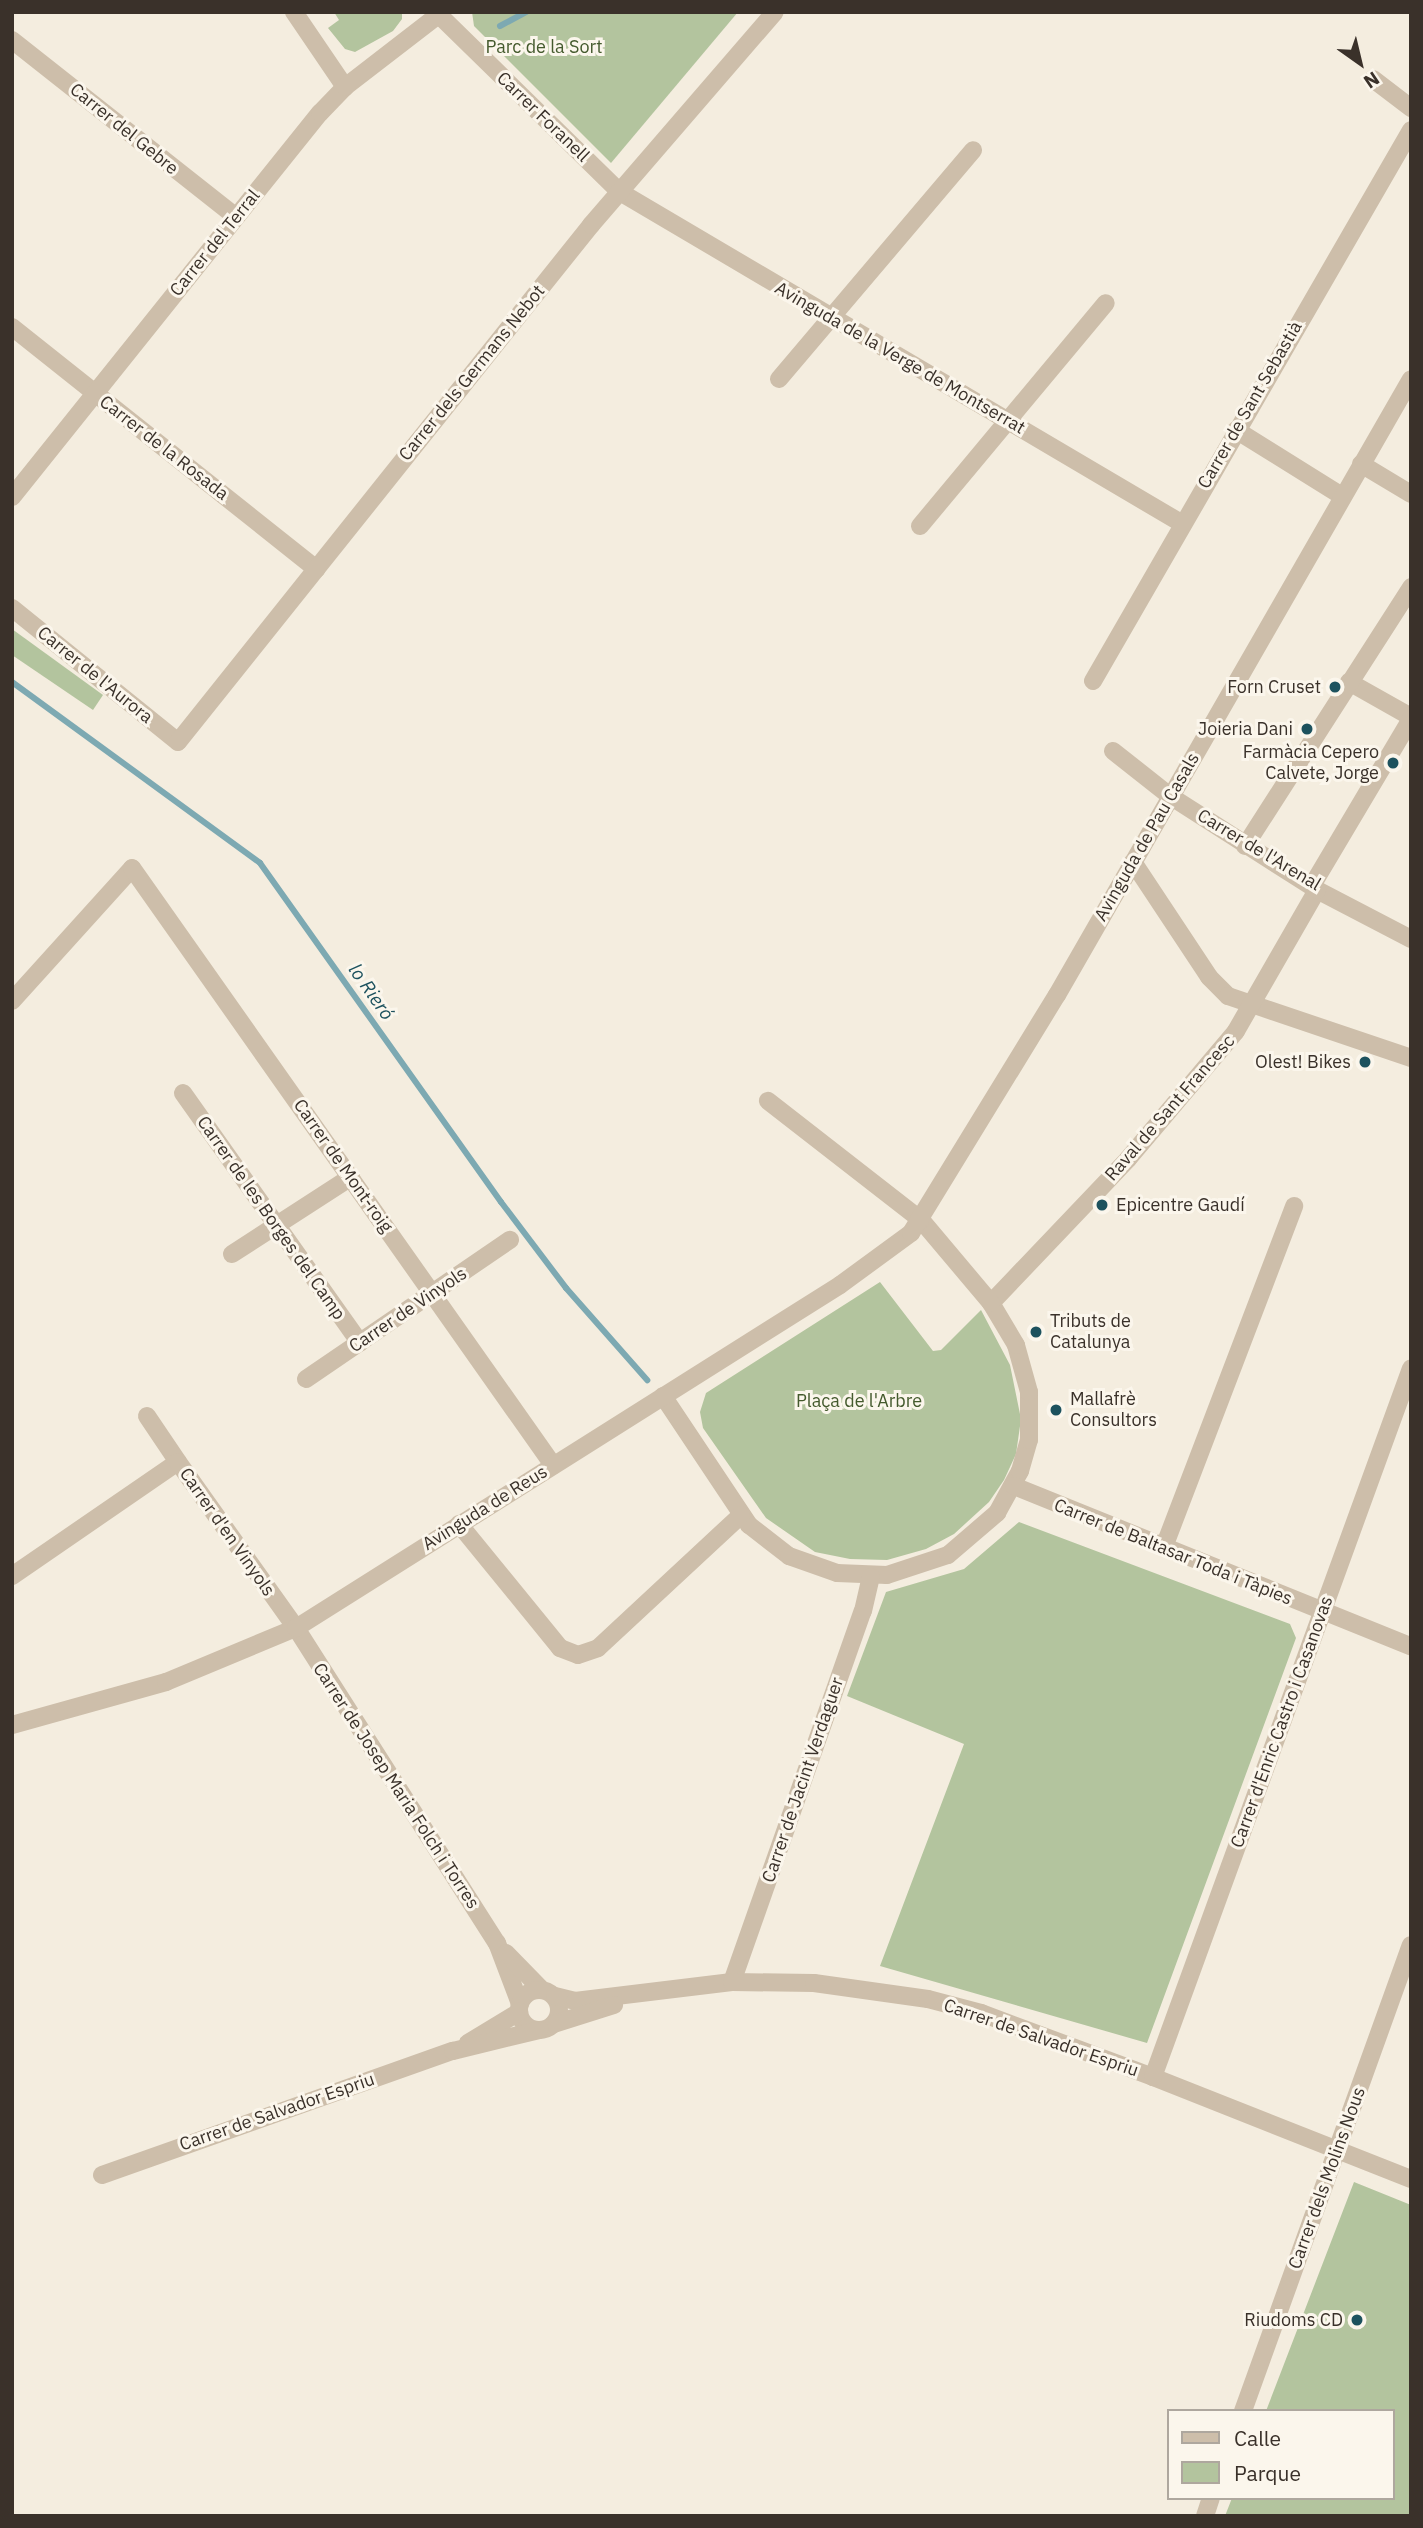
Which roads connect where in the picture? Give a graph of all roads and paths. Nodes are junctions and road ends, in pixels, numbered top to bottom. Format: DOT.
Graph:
graph roads {
  1 [pos="294,12"];
  2 [pos="775,12"];
  3 [pos="439,13"];
  4 [pos="12,40"];
  5 [pos="1373,79"];
  6 [pos="345,87"];
  7 [pos="1411,108"];
  8 [pos="1411,130"];
  9 [pos="973,150"];
  10 [pos="620,192"];
  11 [pos="236,217"];
  12 [pos="1106,303"];
  13 [pos="832,317"];
  14 [pos="12,327"];
  15 [pos="779,379"];
  16 [pos="1411,379"];
  17 [pos="95,393"];
  18 [pos="1008,421"];
  19 [pos="1236,430"];
  20 [pos="1361,464"];
  21 [pos="1411,494"];
  22 [pos="1342,496"];
  23 [pos="12,497"];
  24 [pos="1181,523"];
  25 [pos="920,526"];
  26 [pos="316,569"];
  27 [pos="1411,587"];
  28 [pos="12,608"];
  29 [pos="1094,681"];
  30 [pos="1349,682"];
  31 [pos="1410,723"];
  32 [pos="178,742"];
  33 [pos="1113,751"];
  34 [pos="1170,796"];
  35 [pos="1245,846"];
  36 [pos="1133,862"];
  37 [pos="1317,890"];
  38 [pos="1411,939"];
  39 [pos="12,1001"];
  40 [pos="1251,1006"];
  41 [pos="1411,1058"];
  42 [pos="183,1093"];
  43 [pos="768,1101"];
  44 [pos="351,1177"];
  45 [pos="1294,1206"];
  46 [pos="921,1220"];
  47 [pos="278,1225"];
  48 [pos="510,1240"];
  49 [pos="232,1254"];
  50 [pos="433,1294"];
  51 [pos="991,1303"];
  52 [pos="360,1343"];
  53 [pos="1411,1368"];
  54 [pos="306,1380"];
  55 [pos="663,1396"];
  56 [pos="147,1416"];
  57 [pos="178,1462"];
  58 [pos="552,1465"];
  59 [pos="1014,1486"];
  60 [pos="741,1514"];
  61 [pos="459,1524"];
  62 [pos="1164,1547"];
  63 [pos="12,1576"];
  64 [pos="871,1577"];
  65 [pos="1322,1612"];
  66 [pos="296,1628"];
  67 [pos="1411,1646"];
  68 [pos="12,1725"];
  69 [pos="497,1942"];
  70 [pos="1411,1945"];
  71 [pos="732,1982"];
  72 [pos="548,1993"];
  73 [pos="654,1993"];
  74 [pos="520,2008"];
  75 [pos="546,2027"];
  76 [pos="453,2051"];
  77 [pos="1153,2077"];
  78 [pos="1337,2150"];
  79 [pos="102,2175"];
  80 [pos="1411,2179"];
  81 [pos="1244,2409"];
  1 -- 6 [label="street"];
  2 -- 10 [label="street, Carrer dels Germans Nebot"];
  3 -- 6 [label="street, Carrer del Terral"];
  3 -- 10 [label="street, Carrer Foranell"];
  4 -- 11 [label="street, Carrer del Gebre"];
  5 -- 7 [label="street"];
  6 -- 11 [label="street, Carrer del Terral"];
  8 -- 19 [label="street, Carrer de Sant Sebastià"];
  9 -- 13 [label="street"];
  10 -- 13 [label="street, Avinguda de la Verge de Montserrat"];
  10 -- 26 [label="street, Carrer dels Germans Nebot"];
  11 -- 17 [label="street, Carrer del Terral"];
  12 -- 18 [label="street"];
  13 -- 15 [label="street"];
  13 -- 18 [label="street, Avinguda de la Verge de Montserrat"];
  14 -- 17 [label="street, Carrer de la Rosada"];
  16 -- 20 [label="street, Avinguda de Pau Casals"];
  17 -- 23 [label="street, Carrer del Terral"];
  17 -- 26 [label="street, Carrer de la Rosada"];
  18 -- 24 [label="street, Avinguda de la Verge de Montserrat"];
  18 -- 25 [label="street"];
  19 -- 22 [label="street"];
  19 -- 24 [label="street, Carrer de Sant Sebastià"];
  20 -- 21 [label="street"];
  20 -- 22 [label="street, Avinguda de Pau Casals"];
  22 -- 34 [label="street, Avinguda de Pau Casals"];
  24 -- 29 [label="street, Carrer de Sant Sebastià"];
  26 -- 32 [label="street, Carrer dels Germans Nebot"];
  27 -- 30 [label="street"];
  28 -- 32 [label="street, Carrer de l'Aurora"];
  30 -- 31 [label="street"];
  30 -- 35 [label="street"];
  31 -- 37 [label="street, Raval de Sant Francesc"];
  33 -- 34 [label="street, Carrer de l'Arenal"];
  34 -- 35 [label="street, Carrer de l'Arenal"];
  34 -- 36 [label="street, Avinguda de Pau Casals"];
  35 -- 37 [label="street, Carrer de l'Arenal"];
  36 -- 40 [label="street"];
  36 -- 46 [label="street, Avinguda de Pau Casals"];
  37 -- 38 [label="street, Carrer de l'Arenal"];
  37 -- 40 [label="street, Raval de Sant Francesc"];
  39 -- 44 [label="street, Carrer de Mont-roig"];
  40 -- 41 [label="street"];
  40 -- 51 [label="street, Raval de Sant Francesc"];
  42 -- 47 [label="street, Carrer de les Borges del Camp"];
  43 -- 46 [label="street"];
  44 -- 47 [label="street"];
  44 -- 50 [label="street, Carrer de Mont-roig"];
  45 -- 62 [label="street"];
  46 -- 51 [label="street"];
  46 -- 55 [label="street, Avinguda de Reus"];
  47 -- 49 [label="street"];
  47 -- 52 [label="street, Carrer de les Borges del Camp"];
  48 -- 50 [label="street, Carrer de Vinyols"];
  50 -- 52 [label="street, Carrer de Vinyols"];
  50 -- 58 [label="street, Carrer de Mont-roig"];
  51 -- 59 [label="street"];
  52 -- 54 [label="street, Carrer de Vinyols"];
  53 -- 65 [label="street, Carrer d'Enric Castro i Casanovas"];
  55 -- 58 [label="street, Avinguda de Reus"];
  55 -- 60 [label="street"];
  56 -- 57 [label="street"];
  57 -- 63 [label="street, Carrer d'en Vinyols"];
  57 -- 66 [label="street, Carrer d'en Vinyols"];
  58 -- 61 [label="street, Avinguda de Reus"];
  59 -- 62 [label="street, Carrer de Baltasar Toda i Tàpies"];
  59 -- 64 [label="street"];
  60 -- 61 [label="street"];
  60 -- 64 [label="street"];
  61 -- 66 [label="street, Avinguda de Reus"];
  62 -- 65 [label="street, Carrer de Baltasar Toda i Tàpies"];
  64 -- 71 [label="street, Carrer de Jacint Verdaguer"];
  65 -- 67 [label="street, Carrer de Baltasar Toda i Tàpies"];
  65 -- 77 [label="street, Carrer d'Enric Castro i Casanovas"];
  66 -- 68 [label="street, Avinguda de Reus"];
  66 -- 69 [label="street, Carrer de Josep Maria Folch i Torres"];
  69 -- 72 [label="street, Carrer de Josep Maria Folch i Torres"];
  69 -- 74 [label="street, Carrer de Josep Maria Folch i Torres"];
  70 -- 78 [label="street, Carrer dels Molins Nous"];
  71 -- 73 [label="street, Carrer de Salvador Espriu"];
  71 -- 77 [label="street, Carrer de Salvador Espriu"];
  72 -- 73 [label="street, Carrer de Salvador Espriu"];
  72 -- 74 [label="street"];
  72 -- 75 [label="street"];
  73 -- 75 [label="street, Carrer de Salvador Espriu"];
  74 -- 75 [label="street"];
  74 -- 76 [label="street, Carrer de Salvador Espriu"];
  75 -- 76 [label="street, Carrer de Salvador Espriu"];
  76 -- 79 [label="street, Carrer de Salvador Espriu"];
  77 -- 78 [label="street, Carrer de Salvador Espriu"];
  78 -- 80 [label="street, Carrer de Salvador Espriu"];
  78 -- 81 [label="street, Carrer dels Molins Nous"];
}
